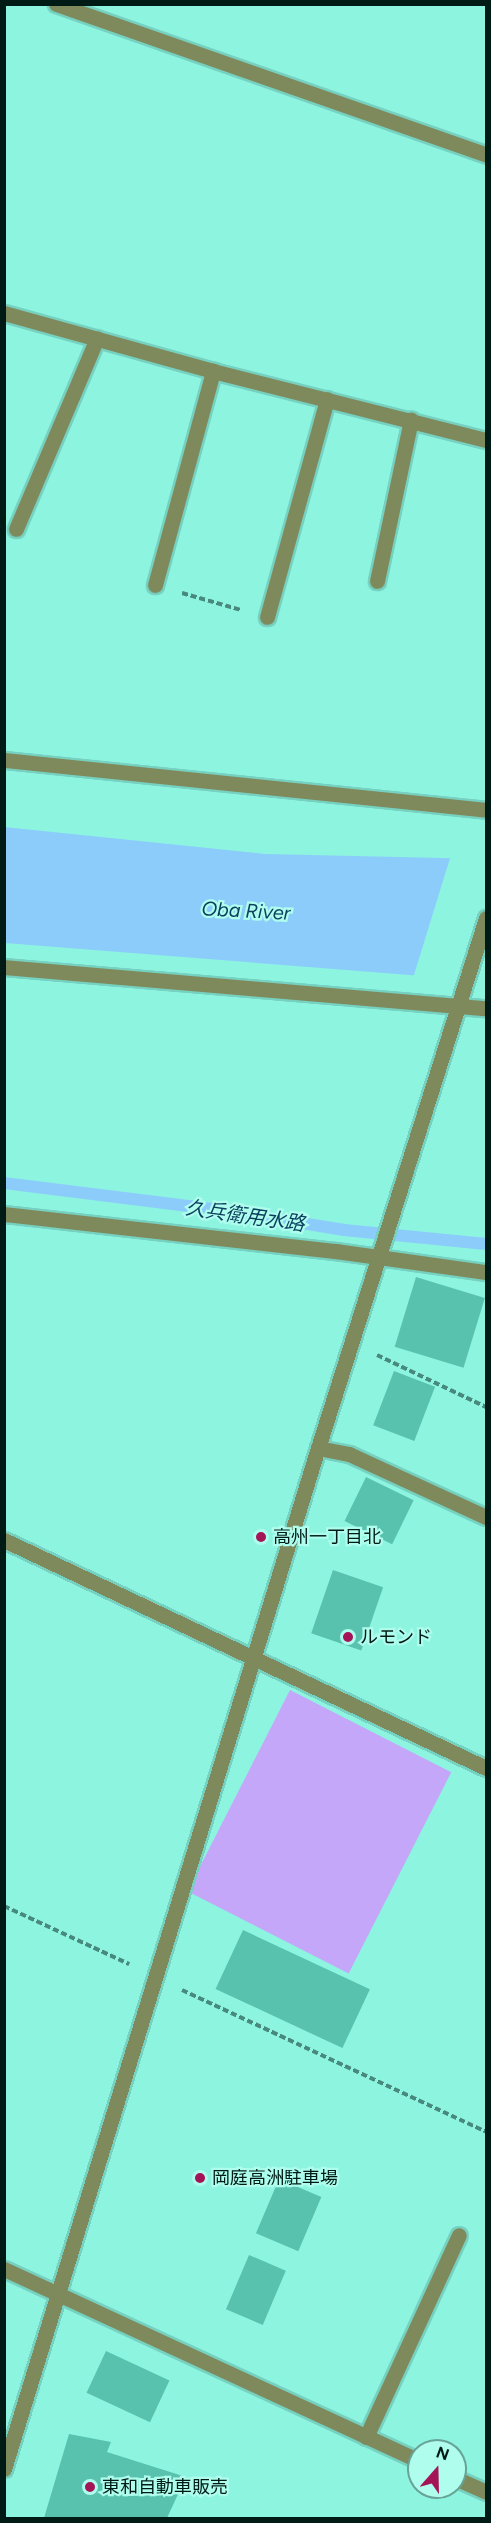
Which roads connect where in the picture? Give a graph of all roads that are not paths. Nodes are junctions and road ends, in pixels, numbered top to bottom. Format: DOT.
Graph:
graph roads {
  1 [pos="56,4"];
  2 [pos="486,155"];
  3 [pos="4,313"];
  4 [pos="97,338"];
  5 [pos="213,371"];
  6 [pos="327,399"];
  7 [pos="411,420"];
  8 [pos="486,440"];
  9 [pos="16,529"];
  10 [pos="377,581"];
  11 [pos="155,585"];
  12 [pos="267,617"];
  13 [pos="4,760"];
  14 [pos="486,810"];
  15 [pos="486,918"];
  16 [pos="4,967"];
  17 [pos="458,1005"];
  18 [pos="486,1008"];
  19 [pos="4,1214"];
  20 [pos="380,1259"];
  21 [pos="486,1272"];
  22 [pos="318,1448"];
  23 [pos="486,1517"];
  24 [pos="4,1540"];
  25 [pos="254,1659"];
  26 [pos="486,1767"];
  27 [pos="459,2235"];
  28 [pos="4,2269"];
  29 [pos="58,2294"];
  30 [pos="366,2437"];
  31 [pos="407,2456"];
  32 [pos="4,2469"];
  33 [pos="467,2483"];
  34 [pos="486,2492"];
  1 -- 2 [label="street"];
  3 -- 4 [label="street"];
  4 -- 5 [label="street"];
  4 -- 9 [label="street"];
  5 -- 6 [label="street"];
  5 -- 11 [label="street"];
  6 -- 7 [label="street"];
  6 -- 12 [label="street"];
  7 -- 8 [label="street"];
  7 -- 10 [label="street"];
  13 -- 14 [label="street"];
  15 -- 17 [label="street"];
  16 -- 17 [label="street"];
  17 -- 18 [label="street"];
  17 -- 20 [label="street"];
  19 -- 20 [label="street"];
  20 -- 21 [label="street"];
  20 -- 22 [label="street"];
  22 -- 23 [label="street"];
  22 -- 25 [label="street"];
  24 -- 25 [label="street"];
  25 -- 26 [label="street"];
  25 -- 29 [label="street"];
  27 -- 30 [label="street"];
  28 -- 29 [label="street"];
  29 -- 30 [label="street"];
  29 -- 32 [label="street"];
  30 -- 31 [label="street"];
  33 -- 34 [label="street"];
}
